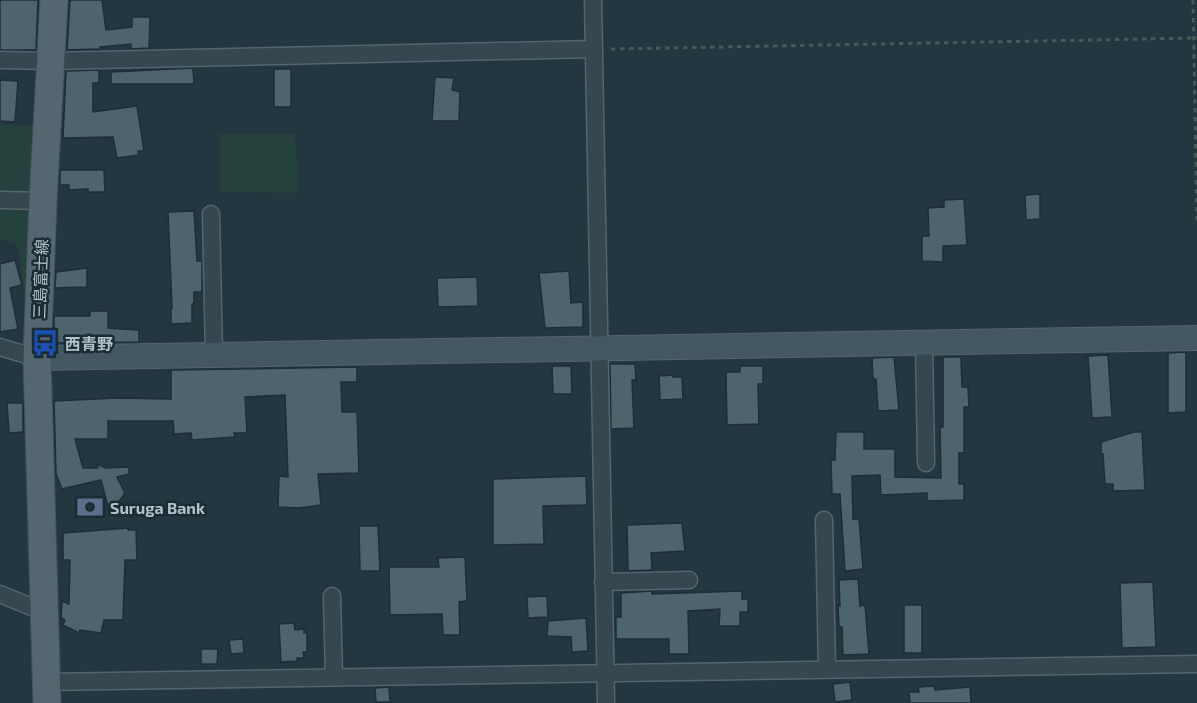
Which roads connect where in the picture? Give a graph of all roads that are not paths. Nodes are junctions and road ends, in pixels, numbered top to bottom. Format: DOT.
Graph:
graph roads {
  1 [pos="54,0"];
  2 [pos="593,0"];
  3 [pos="594,49"];
  4 [pos="0,60"];
  5 [pos="51,61"];
  6 [pos="0,201"];
  7 [pos="43,201"];
  8 [pos="211,214"];
  9 [pos="1197,338"];
  10 [pos="924,343"];
  11 [pos="0,347"];
  12 [pos="598,349"];
  13 [pos="214,355"];
  14 [pos="37,358"];
  15 [pos="926,463"];
  16 [pos="824,520"];
  17 [pos="689,580"];
  18 [pos="603,582"];
  19 [pos="0,594"];
  20 [pos="332,596"];
  21 [pos="44,612"];
  22 [pos="1197,664"];
  23 [pos="827,669"];
  24 [pos="605,672"];
  25 [pos="334,677"];
  26 [pos="46,692"];
  27 [pos="606,703"];
  1 -- 5 [label="main road, 三島富士線"];
  2 -- 3 [label="street"];
  3 -- 5 [label="street"];
  3 -- 12 [label="street"];
  4 -- 5 [label="street"];
  5 -- 7 [label="main road, 三島富士線"];
  6 -- 7 [label="street"];
  7 -- 14 [label="main road, 三島富士線"];
  8 -- 13 [label="street"];
  9 -- 10 [label="street"];
  10 -- 12 [label="street"];
  10 -- 15 [label="street"];
  11 -- 14 [label="street"];
  12 -- 13 [label="street"];
  12 -- 18 [label="street"];
  13 -- 14 [label="street"];
  14 -- 21 [label="main road, 三島富士線"];
  16 -- 23 [label="street"];
  17 -- 18 [label="street"];
  18 -- 24 [label="street"];
  19 -- 21 [label="street"];
  20 -- 25 [label="street"];
  21 -- 26 [label="main road, 三島富士線"];
  22 -- 23 [label="street"];
  23 -- 24 [label="street"];
  24 -- 25 [label="street"];
  24 -- 27 [label="street"];
  25 -- 26 [label="street"];
}
